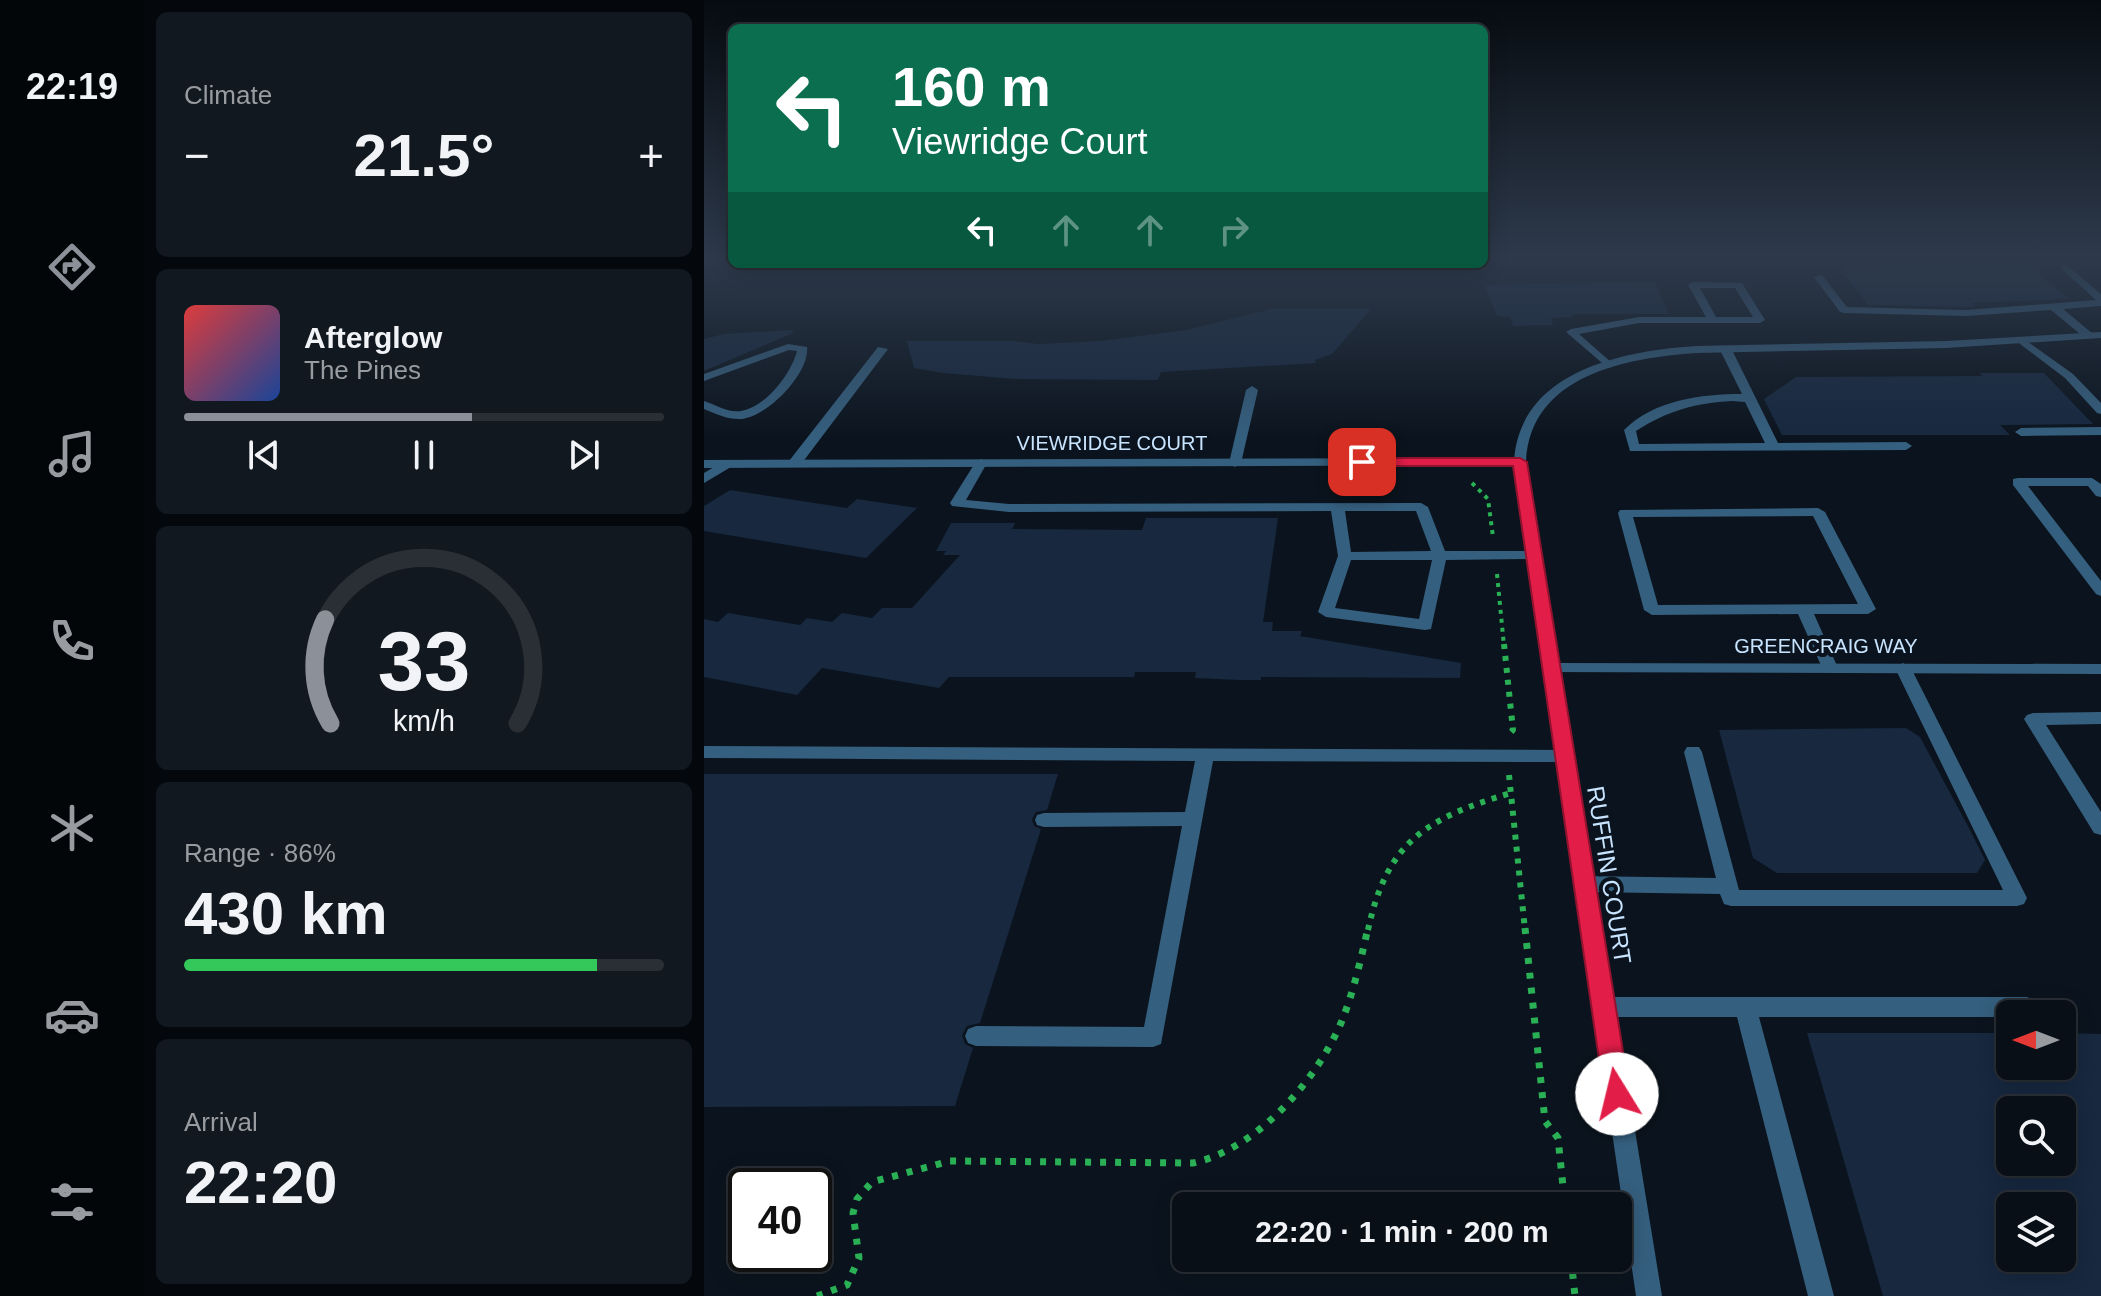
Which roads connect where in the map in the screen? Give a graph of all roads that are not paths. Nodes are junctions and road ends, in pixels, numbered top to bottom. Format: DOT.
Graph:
graph roads {
  1 [pos="1758,317"];
  2 [pos="2069,317"];
  3 [pos="1713,320"];
  4 [pos="2095,336"];
  5 [pos="2024,342"];
  6 [pos="882,349"];
  7 [pos="1726,350"];
  8 [pos="1608,365"];
  9 [pos="704,378"];
  10 [pos="1252,390"];
  11 [pos="1749,398"];
  12 [pos="704,405"];
  13 [pos="2101,410"];
  14 [pos="2101,431"];
  15 [pos="2021,432"];
  16 [pos="1773,446"];
  17 [pos="1906,446"];
  18 [pos="1520,462"];
  19 [pos="981,463"];
  20 [pos="1235,463"];
  21 [pos="704,464"];
  22 [pos="726,464"];
  23 [pos="794,464"];
  24 [pos="704,479"];
  25 [pos="2101,493"];
  26 [pos="1337,507"];
  27 [pos="1534,555"];
  28 [pos="1345,556"];
  29 [pos="1440,556"];
  30 [pos="2101,591"];
  31 [pos="1804,610"];
  32 [pos="1550,668"];
  33 [pos="1830,668"];
  34 [pos="1903,668"];
  35 [pos="2101,669"];
  36 [pos="2101,718"];
  37 [pos="704,752"];
  38 [pos="1693,752"];
  39 [pos="1205,755"];
  40 [pos="1564,756"];
  41 [pos="1193,819"];
  42 [pos="1044,820"];
  43 [pos="2101,828"];
  44 [pos="1584,884"];
  45 [pos="1728,886"];
  46 [pos="1604,1007"];
  47 [pos="1745,1007"];
  48 [pos="1996,1007"];
  49 [pos="976,1036"];
  50 [pos="1649,1296"];
  51 [pos="1821,1296"];
  1 -- 3 [label="street"];
  2 -- 4 [label="street"];
  3 -- 8 [label="street"];
  4 -- 5 [label="street, RUFFIN COURT"];
  5 -- 7 [label="street, RUFFIN COURT"];
  5 -- 13 [label="street"];
  6 -- 23 [label="street"];
  7 -- 8 [label="street, RUFFIN COURT"];
  7 -- 11 [label="street"];
  8 -- 18 [label="street, RUFFIN COURT"];
  9 -- 12 [label="street"];
  10 -- 20 [label="street"];
  11 -- 16 [label="street"];
  11 -- 16 [label="street"];
  14 -- 15 [label="street"];
  16 -- 17 [label="street"];
  18 -- 20 [label="street, VIEWRIDGE COURT"];
  18 -- 27 [label="street, RUFFIN COURT"];
  19 -- 20 [label="street, VIEWRIDGE COURT"];
  19 -- 23 [label="street, VIEWRIDGE COURT"];
  19 -- 26 [label="street"];
  21 -- 22 [label="street, VIEWRIDGE COURT"];
  22 -- 23 [label="street, VIEWRIDGE COURT"];
  22 -- 24 [label="street"];
  25 -- 30 [label="street"];
  26 -- 28 [label="street"];
  26 -- 29 [label="street"];
  27 -- 29 [label="street"];
  27 -- 32 [label="street, RUFFIN COURT"];
  28 -- 29 [label="street"];
  28 -- 29 [label="street"];
  31 -- 31 [label="street"];
  31 -- 33 [label="street"];
  32 -- 33 [label="street, GREENCRAIG WAY"];
  32 -- 40 [label="street, RUFFIN COURT"];
  33 -- 34 [label="street, GREENCRAIG WAY"];
  34 -- 35 [label="street, GREENCRAIG WAY"];
  34 -- 45 [label="street"];
  36 -- 43 [label="street"];
  37 -- 39 [label="street"];
  38 -- 45 [label="street"];
  39 -- 40 [label="street"];
  39 -- 41 [label="street"];
  40 -- 44 [label="street, RUFFIN COURT"];
  41 -- 42 [label="street"];
  41 -- 49 [label="street"];
  44 -- 45 [label="street"];
  44 -- 46 [label="street, RUFFIN COURT"];
  46 -- 47 [label="street"];
  46 -- 50 [label="street, RUFFIN COURT"];
  47 -- 48 [label="street"];
  47 -- 51 [label="street"];
}
